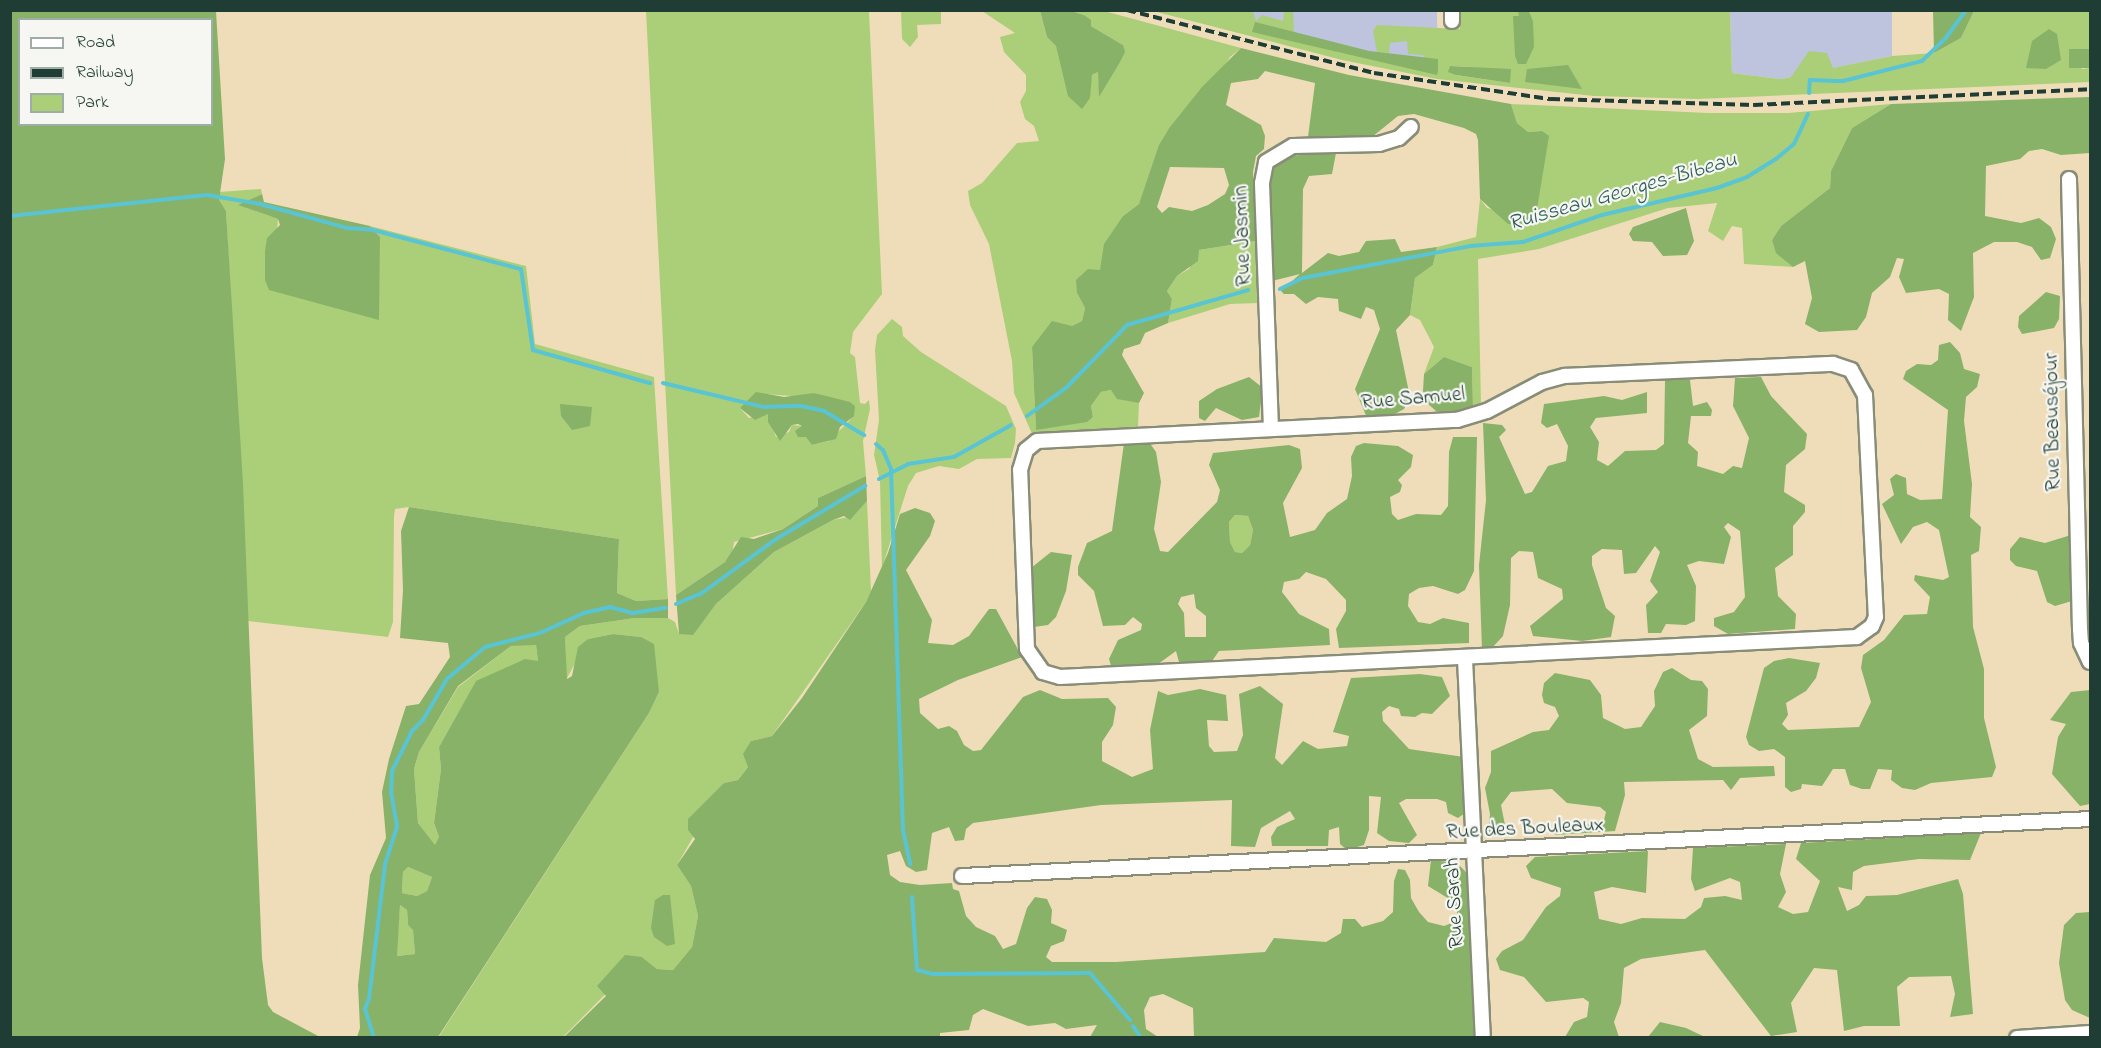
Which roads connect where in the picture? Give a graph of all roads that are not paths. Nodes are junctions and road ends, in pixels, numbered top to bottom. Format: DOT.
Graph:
graph roads {
  1 [pos="1412,128"];
  2 [pos="2069,178"];
  3 [pos="1272,429"];
  4 [pos="1465,659"];
  5 [pos="2091,662"];
  6 [pos="2091,819"];
  7 [pos="1473,852"];
  8 [pos="962,876"];
  9 [pos="2091,1033"];
  10 [pos="1483,1038"];
  11 [pos="2017,1038"];
  1 -- 3 [label="street, Rue Jasmin"];
  2 -- 5 [label="street, Rue Beauséjour"];
  3 -- 4 [label="street, Rue Samuel"];
  3 -- 4 [label="street, Rue Samuel"];
  4 -- 7 [label="street, Rue Sarah"];
  6 -- 7 [label="street, Rue des Bouleaux"];
  7 -- 8 [label="street, Rue des Bouleaux"];
  7 -- 10 [label="street, Rue Sarah"];
  9 -- 11 [label="street"];
}
